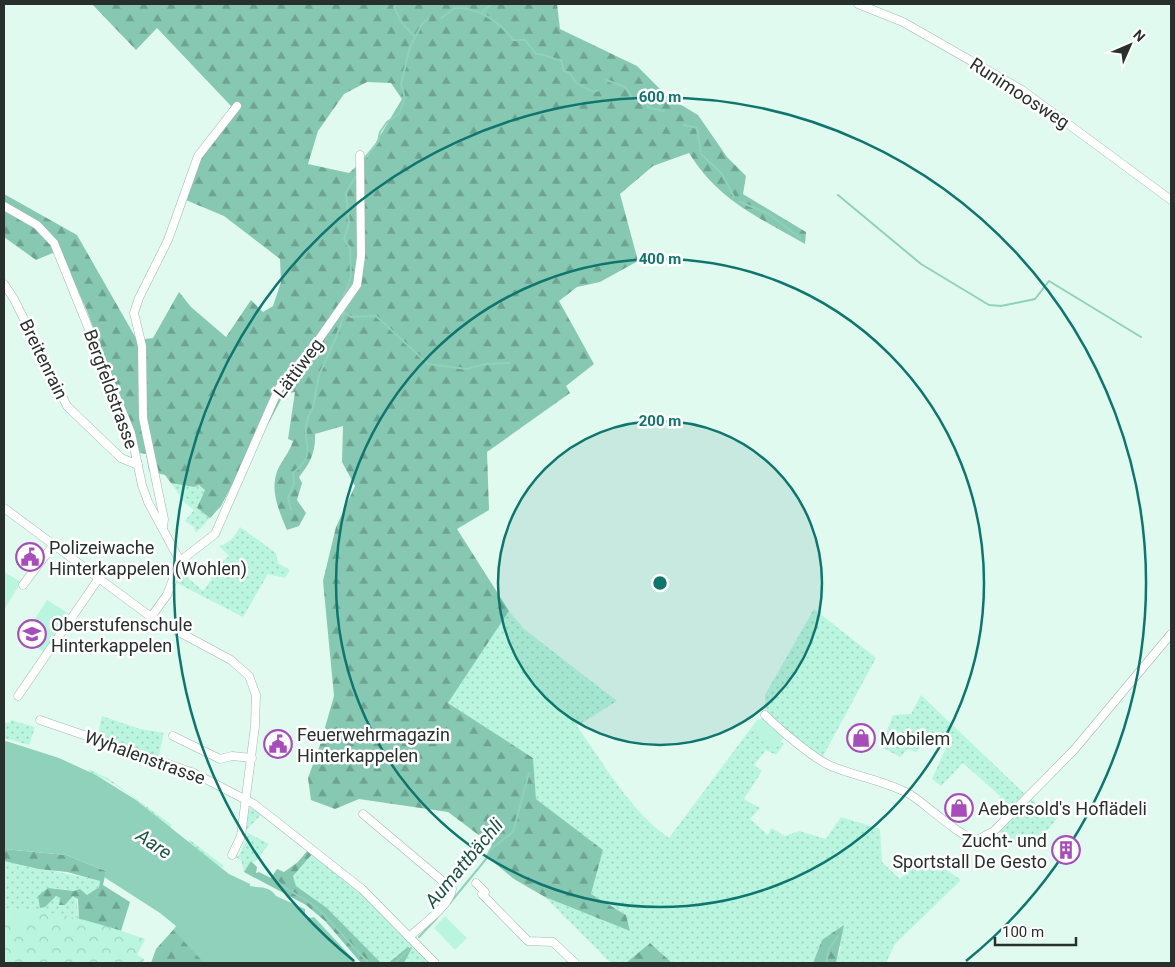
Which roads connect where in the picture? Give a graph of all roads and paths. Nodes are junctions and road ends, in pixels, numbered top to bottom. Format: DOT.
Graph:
graph roads {
  1 [pos="858,4"];
  2 [pos="237,106"];
  3 [pos="360,155"];
  4 [pos="1171,200"];
  5 [pos="4,206"];
  6 [pos="4,284"];
  7 [pos="138,464"];
  8 [pos="4,508"];
  9 [pos="163,527"];
  10 [pos="54,544"];
  11 [pos="180,561"];
  12 [pos="99,578"];
  13 [pos="23,585"];
  14 [pos="151,617"];
  15 [pos="1171,634"];
  16 [pos="18,696"];
  17 [pos="765,715"];
  18 [pos="40,720"];
  19 [pos="172,736"];
  20 [pos="252,758"];
  21 [pos="246,801"];
  22 [pos="363,814"];
  23 [pos="232,855"];
  24 [pos="476,883"];
  25 [pos="409,937"];
  26 [pos="435,963"];
  27 [pos="575,963"];
  1 -- 4 [label="street, Runimoosweg"];
  2 -- 9 [label="street"];
  3 -- 11 [label="street, Lättiweg"];
  5 -- 7 [label="street, Bergfeldstrasse"];
  6 -- 7 [label="street, Breitenrain"];
  7 -- 9 [label="street, Bergfeldstrasse"];
  8 -- 10 [label="street"];
  9 -- 11 [label="street, Bergfeldstrasse"];
  10 -- 12 [label="street"];
  10 -- 13 [label="street"];
  11 -- 14 [label="street"];
  12 -- 14 [label="street"];
  12 -- 16 [label="street"];
  14 -- 20 [label="street"];
  15 -- 17 [label="street"];
  18 -- 21 [label="street, Wyhalenstrasse"];
  19 -- 20 [label="street"];
  20 -- 21 [label="street"];
  21 -- 23 [label="street"];
  21 -- 25 [label="street, Wyhalenstrasse"];
  22 -- 25 [label="street"];
  24 -- 27 [label="street"];
  25 -- 26 [label="street, Wyhalenstrasse"];
}
